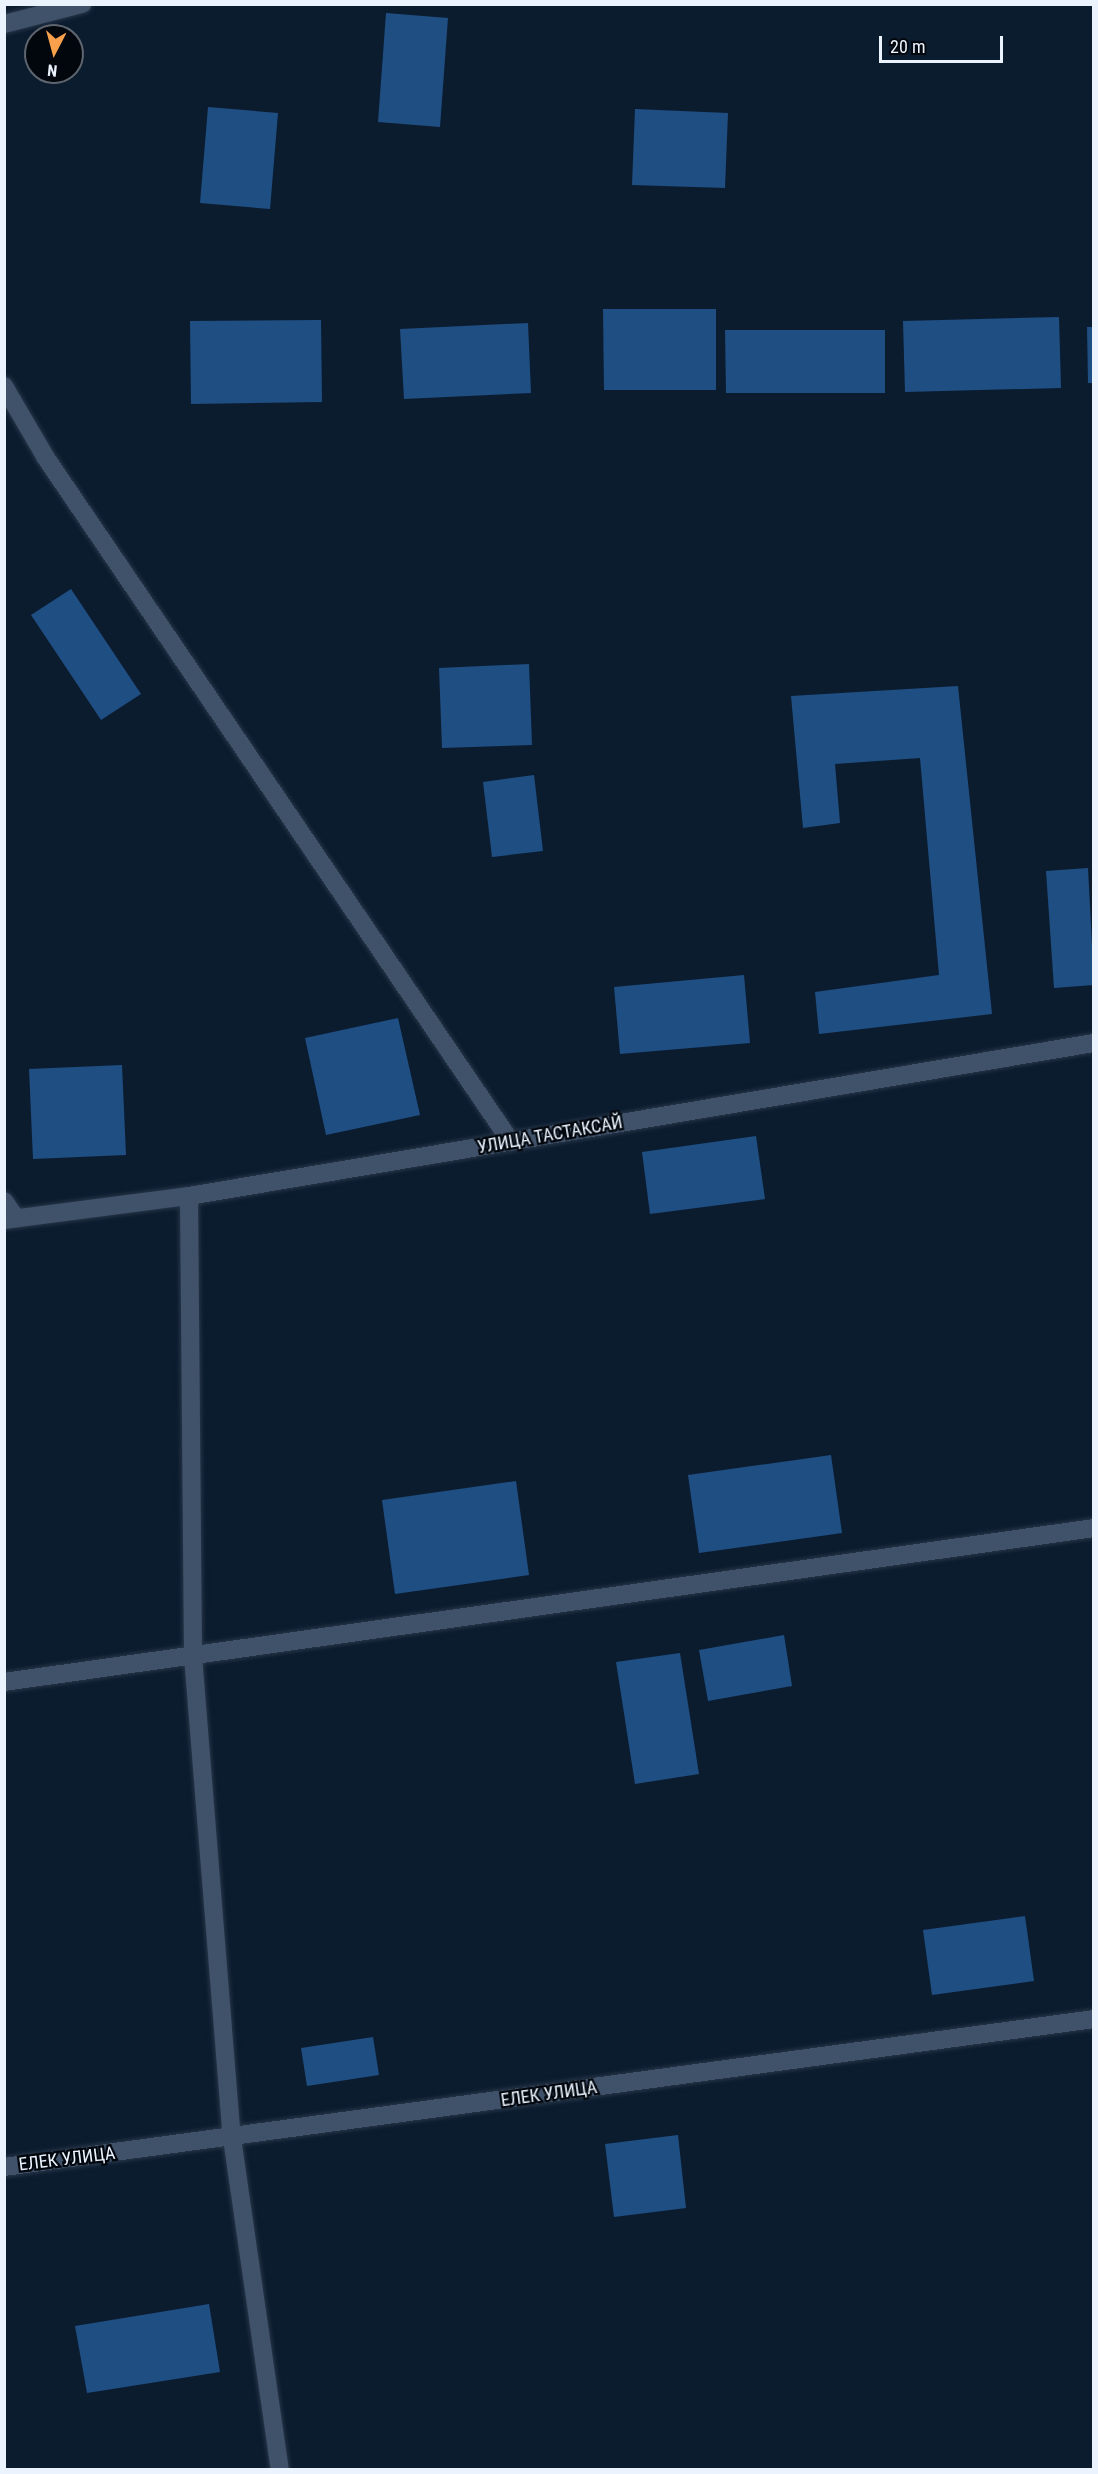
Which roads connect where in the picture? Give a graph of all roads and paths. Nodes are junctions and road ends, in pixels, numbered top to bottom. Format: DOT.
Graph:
graph roads {
  1 [pos="82,4"];
  2 [pos="4,24"];
  3 [pos="4,386"];
  4 [pos="1094,1043"];
  5 [pos="511,1142"];
  6 [pos="189,1196"];
  7 [pos="4,1201"];
  8 [pos="10,1219"];
  9 [pos="1094,1528"];
  10 [pos="193,1656"];
  11 [pos="4,1682"];
  12 [pos="1094,2019"];
  13 [pos="232,2138"];
  14 [pos="4,2167"];
  15 [pos="280,2469"];
  1 -- 2 [label="street"];
  3 -- 5 [label="street"];
  4 -- 5 [label="street, УЛИЦА ТАСТАКСАЙ"];
  5 -- 6 [label="street, УЛИЦА ТАСТАКСАЙ"];
  6 -- 8 [label="street, УЛИЦА ТАСТАКСАЙ"];
  6 -- 10 [label="street"];
  7 -- 8 [label="street"];
  9 -- 10 [label="street"];
  10 -- 11 [label="street"];
  10 -- 13 [label="street"];
  12 -- 13 [label="street, ЕЛЕК УЛИЦА"];
  13 -- 14 [label="street, ЕЛЕК УЛИЦА"];
  13 -- 15 [label="street"];
}
